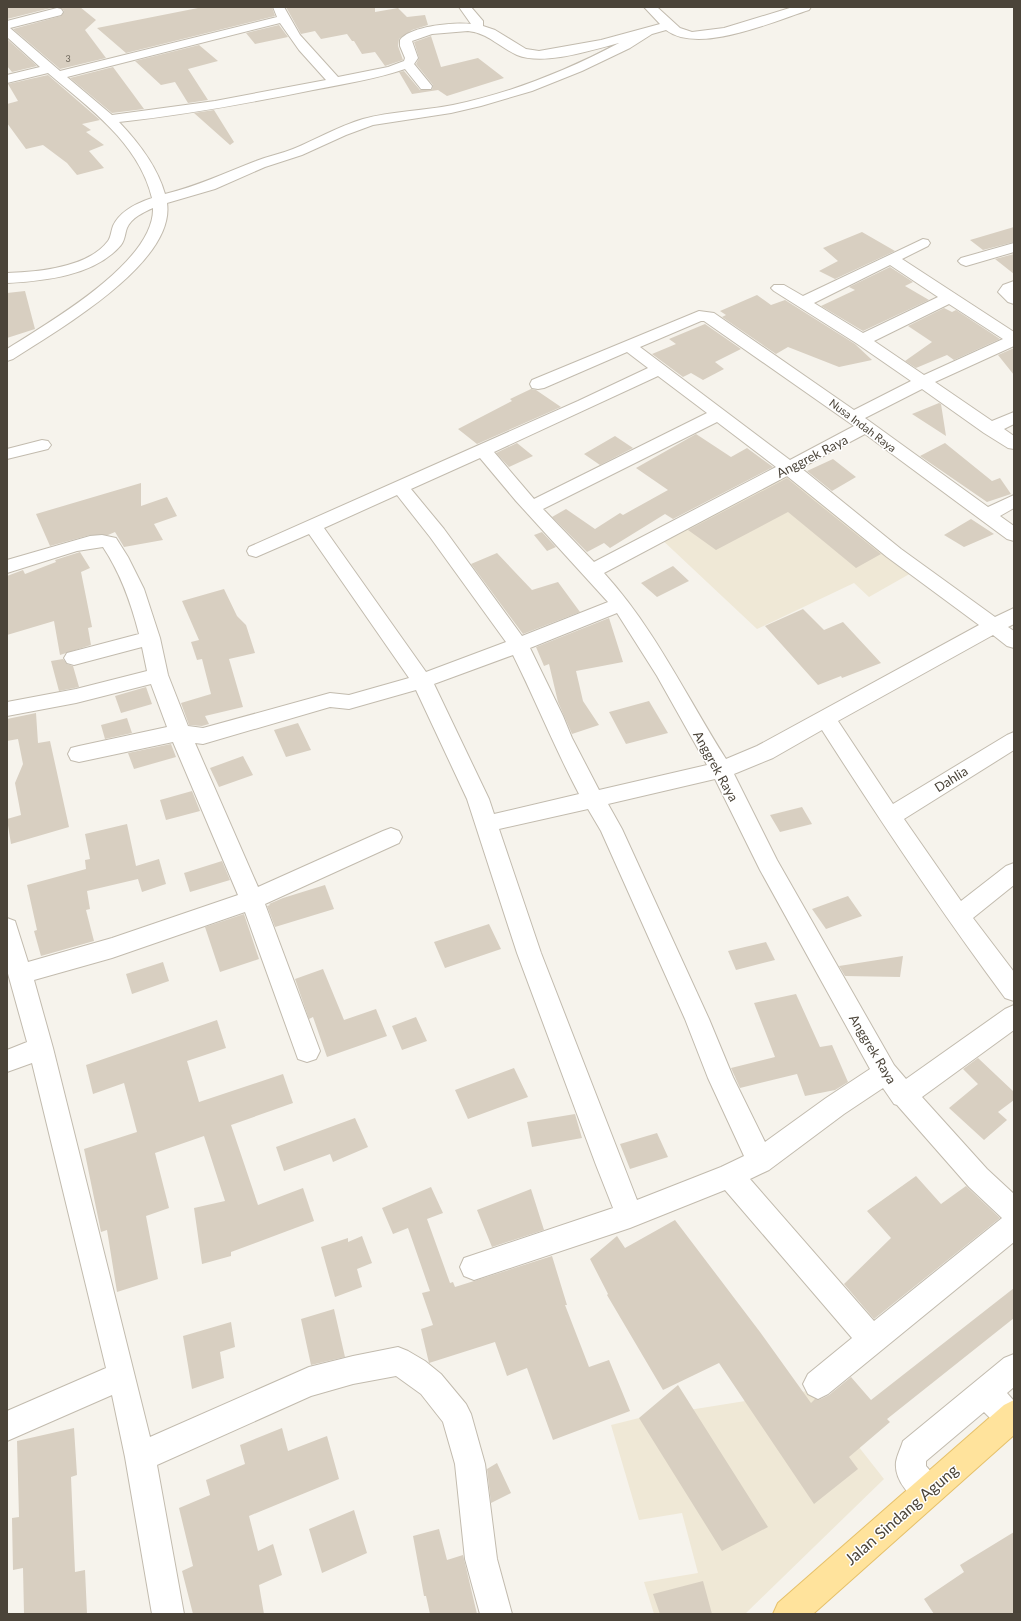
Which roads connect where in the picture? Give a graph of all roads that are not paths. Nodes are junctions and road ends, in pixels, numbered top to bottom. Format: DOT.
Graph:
graph roads {
  1 [pos="276,7"];
  2 [pos="465,7"];
  3 [pos="650,7"];
  4 [pos="805,7"];
  5 [pos="57,12"];
  6 [pos="283,19"];
  7 [pos="669,24"];
  8 [pos="7,25"];
  9 [pos="477,27"];
  10 [pos="7,31"];
  11 [pos="647,32"];
  12 [pos="579,49"];
  13 [pos="408,65"];
  14 [pos="537,67"];
  15 [pos="54,72"];
  16 [pos="7,79"];
  17 [pos="335,82"];
  18 [pos="426,86"];
  19 [pos="109,118"];
  20 [pos="160,200"];
  21 [pos="923,243"];
  22 [pos="1014,247"];
  23 [pos="891,259"];
  24 [pos="966,261"];
  25 [pos="7,278"];
  26 [pos="1014,286"];
  27 [pos="779,288"];
  28 [pos="948,298"];
  29 [pos="1014,299"];
  30 [pos="804,302"];
  31 [pos="862,340"];
  32 [pos="1014,340"];
  33 [pos="630,346"];
  34 [pos="7,356"];
  35 [pos="659,369"];
  36 [pos="922,382"];
  37 [pos="538,384"];
  38 [pos="719,414"];
  39 [pos="1014,417"];
  40 [pos="860,422"];
  41 [pos="990,429"];
  42 [pos="1014,444"];
  43 [pos="42,445"];
  44 [pos="483,450"];
  45 [pos="7,454"];
  46 [pos="789,468"];
  47 [pos="400,487"];
  48 [pos="1014,501"];
  49 [pos="532,507"];
  50 [pos="986,515"];
  51 [pos="312,526"];
  52 [pos="1014,535"];
  53 [pos="256,551"];
  54 [pos="7,567"];
  55 [pos="592,571"];
  56 [pos="621,604"];
  57 [pos="1014,615"];
  58 [pos="994,626"];
  59 [pos="150,638"];
  60 [pos="1014,641"];
  61 [pos="519,646"];
  62 [pos="74,658"];
  63 [pos="158,675"];
  64 [pos="422,681"];
  65 [pos="7,709"];
  66 [pos="826,719"];
  67 [pos="180,733"];
  68 [pos="1014,740"];
  69 [pos="79,754"];
  70 [pos="721,770"];
  71 [pos="594,800"];
  72 [pos="889,817"];
  73 [pos="486,824"];
  74 [pos="391,836"];
  75 [pos="1014,872"];
  76 [pos="252,900"];
  77 [pos="958,917"];
  78 [pos="7,928"];
  79 [pos="20,974"];
  80 [pos="1014,991"];
  81 [pos="1014,1016"];
  82 [pos="41,1048"];
  83 [pos="307,1051"];
  84 [pos="7,1060"];
  85 [pos="885,1074"];
  86 [pos="903,1096"];
  87 [pos="760,1161"];
  88 [pos="730,1176"];
  89 [pos="1014,1212"];
  90 [pos="630,1215"];
  91 [pos="1014,1224"];
  92 [pos="474,1267"];
  93 [pos="873,1341"];
  94 [pos="1014,1368"];
  95 [pos="122,1376"];
  96 [pos="818,1384"];
  97 [pos="986,1392"];
  98 [pos="1012,1416"];
  99 [pos="7,1426"];
  100 [pos="140,1457"];
  101 [pos="927,1491"];
  102 [pos="168,1614"];
  103 [pos="496,1614"];
  104 [pos="789,1614"];
  1 -- 6 [label="street"];
  2 -- 9 [label="street"];
  3 -- 7 [label="street"];
  4 -- 7 [label="street"];
  5 -- 8 [label="street"];
  6 -- 15 [label="street"];
  6 -- 17 [label="street"];
  7 -- 11 [label="street"];
  9 -- 12 [label="street"];
  9 -- 13 [label="street"];
  10 -- 15 [label="street"];
  11 -- 12 [label="street"];
  11 -- 20 [label="street"];
  12 -- 14 [label="street"];
  13 -- 17 [label="street"];
  13 -- 18 [label="street"];
  15 -- 16 [label="street"];
  15 -- 19 [label="street"];
  17 -- 19 [label="street"];
  19 -- 20 [label="street"];
  20 -- 25 [label="street"];
  20 -- 34 [label="street"];
  21 -- 23 [label="street"];
  22 -- 24 [label="street"];
  23 -- 28 [label="street"];
  23 -- 30 [label="street"];
  26 -- 29 [label="street"];
  27 -- 30 [label="street"];
  28 -- 31 [label="street"];
  28 -- 32 [label="street"];
  30 -- 31 [label="street"];
  31 -- 36 [label="street"];
  32 -- 36 [label="street, Anggrek Raya"];
  33 -- 35 [label="street"];
  33 -- 37 [label="street"];
  33 -- 40 [label="street, Nusa Indah Raya"];
  35 -- 38 [label="street"];
  35 -- 44 [label="street"];
  36 -- 40 [label="street, Anggrek Raya"];
  36 -- 41 [label="street"];
  38 -- 46 [label="street"];
  38 -- 49 [label="street"];
  39 -- 41 [label="street"];
  40 -- 46 [label="street, Anggrek Raya"];
  40 -- 50 [label="street, Nusa Indah Raya"];
  41 -- 42 [label="street"];
  43 -- 45 [label="street"];
  44 -- 47 [label="street"];
  44 -- 49 [label="street"];
  46 -- 55 [label="street, Anggrek Raya"];
  46 -- 58 [label="street"];
  47 -- 51 [label="street"];
  47 -- 61 [label="street"];
  48 -- 50 [label="street"];
  49 -- 55 [label="street"];
  50 -- 52 [label="street, Nusa Indah Raya"];
  51 -- 53 [label="street"];
  51 -- 64 [label="street"];
  54 -- 59 [label="street"];
  55 -- 56 [label="street, Anggrek Raya"];
  56 -- 61 [label="street"];
  56 -- 70 [label="street, Anggrek Raya"];
  57 -- 58 [label="street"];
  58 -- 60 [label="street"];
  58 -- 66 [label="street"];
  59 -- 62 [label="street"];
  59 -- 63 [label="street"];
  61 -- 64 [label="street"];
  61 -- 71 [label="street"];
  63 -- 65 [label="street"];
  63 -- 67 [label="street"];
  64 -- 67 [label="street"];
  64 -- 73 [label="street"];
  66 -- 70 [label="street"];
  66 -- 72 [label="street"];
  67 -- 69 [label="street"];
  67 -- 76 [label="street"];
  68 -- 72 [label="street, Dahlia"];
  70 -- 71 [label="street"];
  70 -- 85 [label="street, Anggrek Raya"];
  71 -- 73 [label="street"];
  71 -- 87 [label="street"];
  72 -- 77 [label="street"];
  73 -- 90 [label="street"];
  74 -- 76 [label="street"];
  75 -- 77 [label="street"];
  76 -- 79 [label="street"];
  76 -- 83 [label="street"];
  77 -- 80 [label="street"];
  78 -- 79 [label="street"];
  79 -- 82 [label="street"];
  81 -- 86 [label="street"];
  82 -- 84 [label="street"];
  82 -- 95 [label="street"];
  85 -- 86 [label="street, Anggrek Raya"];
  85 -- 87 [label="street"];
  86 -- 89 [label="street, Anggrek Raya"];
  87 -- 88 [label="street"];
  88 -- 90 [label="street"];
  88 -- 93 [label="street"];
  90 -- 92 [label="street"];
  91 -- 93 [label="street"];
  93 -- 96 [label="street"];
  94 -- 97 [label="street"];
  95 -- 99 [label="street"];
  95 -- 100 [label="street"];
  97 -- 98 [label="street"];
  97 -- 101 [label="street"];
  98 -- 101 [label="main road, Jalan Sindang Agung"];
  100 -- 102 [label="street"];
  100 -- 103 [label="street"];
  101 -- 104 [label="main road, Jalan Sindang Agung"];
}
